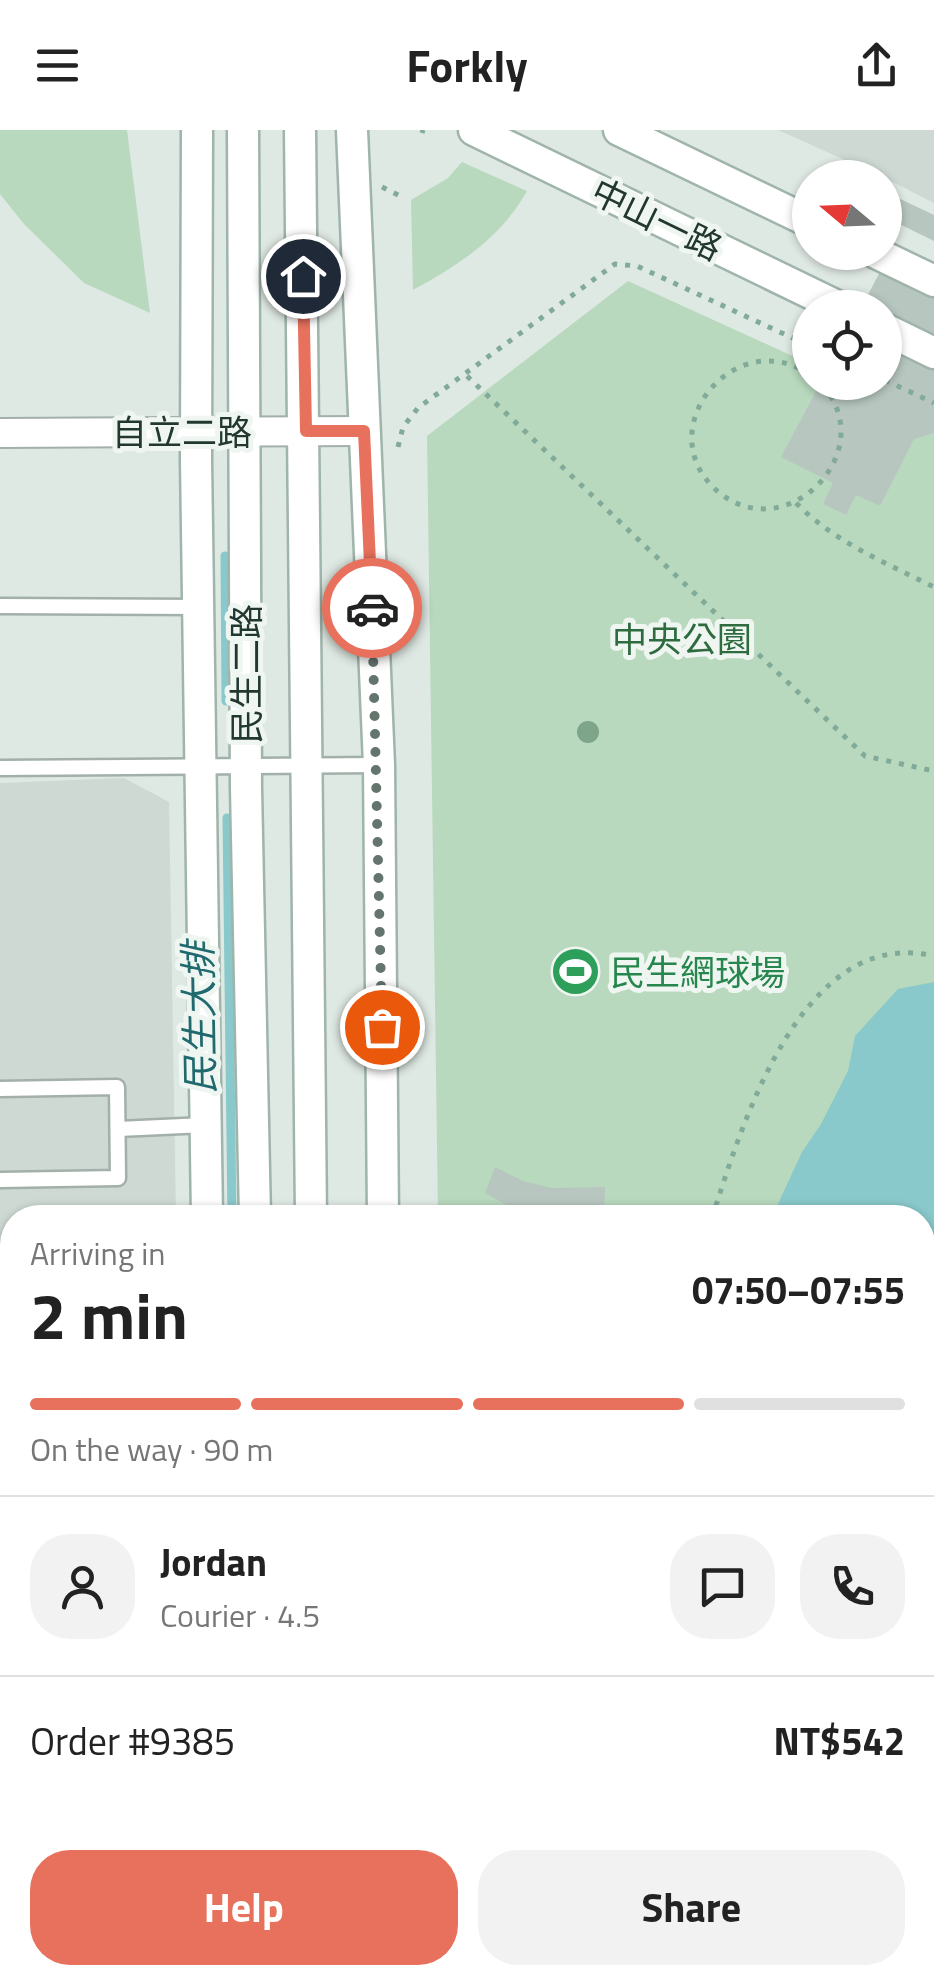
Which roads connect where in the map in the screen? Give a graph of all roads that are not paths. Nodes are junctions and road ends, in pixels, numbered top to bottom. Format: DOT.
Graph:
graph roads {
  1 [pos="197,130"];
  2 [pos="244,130"];
  3 [pos="300,130"];
  4 [pos="352,130"];
  5 [pos="474,130"];
  6 [pos="619,130"];
  7 [pos="792,213"];
  8 [pos="902,266"];
  9 [pos="934,281"];
  10 [pos="804,290"];
  11 [pos="902,337"];
  12 [pos="934,352"];
  13 [pos="196,430"];
  14 [pos="246,431"];
  15 [pos="306,431"];
  16 [pos="364,431"];
  17 [pos="0,434"];
  18 [pos="0,606"];
  19 [pos="198,607"];
  20 [pos="379,765"];
  21 [pos="308,766"];
  22 [pos="246,767"];
  23 [pos="0,768"];
  24 [pos="200,768"];
  25 [pos="0,1088"];
  26 [pos="206,1125"];
  27 [pos="118,1129"];
  28 [pos="0,1180"];
  29 [pos="207,1205"];
  30 [pos="255,1205"];
  31 [pos="311,1205"];
  32 [pos="383,1205"];
  1 -- 13 [label="main road"];
  2 -- 14 [label="main road, 民生二路"];
  3 -- 15 [label="main road, 民生二路"];
  4 -- 16 [label="main road"];
  5 -- 10 [label="main road, 中山一路"];
  6 -- 7 [label="main road, 中山一路"];
  8 -- 9 [label="main road"];
  11 -- 12 [label="main road"];
  13 -- 14 [label="street, 自立二路"];
  13 -- 17 [label="street, 自立二路"];
  13 -- 19 [label="main road"];
  14 -- 15 [label="street, 自立二路"];
  14 -- 22 [label="main road, 民生二路"];
  15 -- 16 [label="street, 自立二路"];
  15 -- 21 [label="main road, 民生二路"];
  16 -- 20 [label="main road"];
  18 -- 19 [label="lane"];
  19 -- 24 [label="main road"];
  20 -- 21 [label="lane"];
  20 -- 32 [label="main road"];
  21 -- 22 [label="lane"];
  21 -- 31 [label="main road, 民生二路"];
  22 -- 24 [label="lane"];
  22 -- 30 [label="main road, 民生二路"];
  23 -- 24 [label="lane"];
  24 -- 26 [label="main road"];
  25 -- 27 [label="lane"];
  26 -- 27 [label="lane"];
  26 -- 29 [label="main road"];
  27 -- 28 [label="lane"];
}
